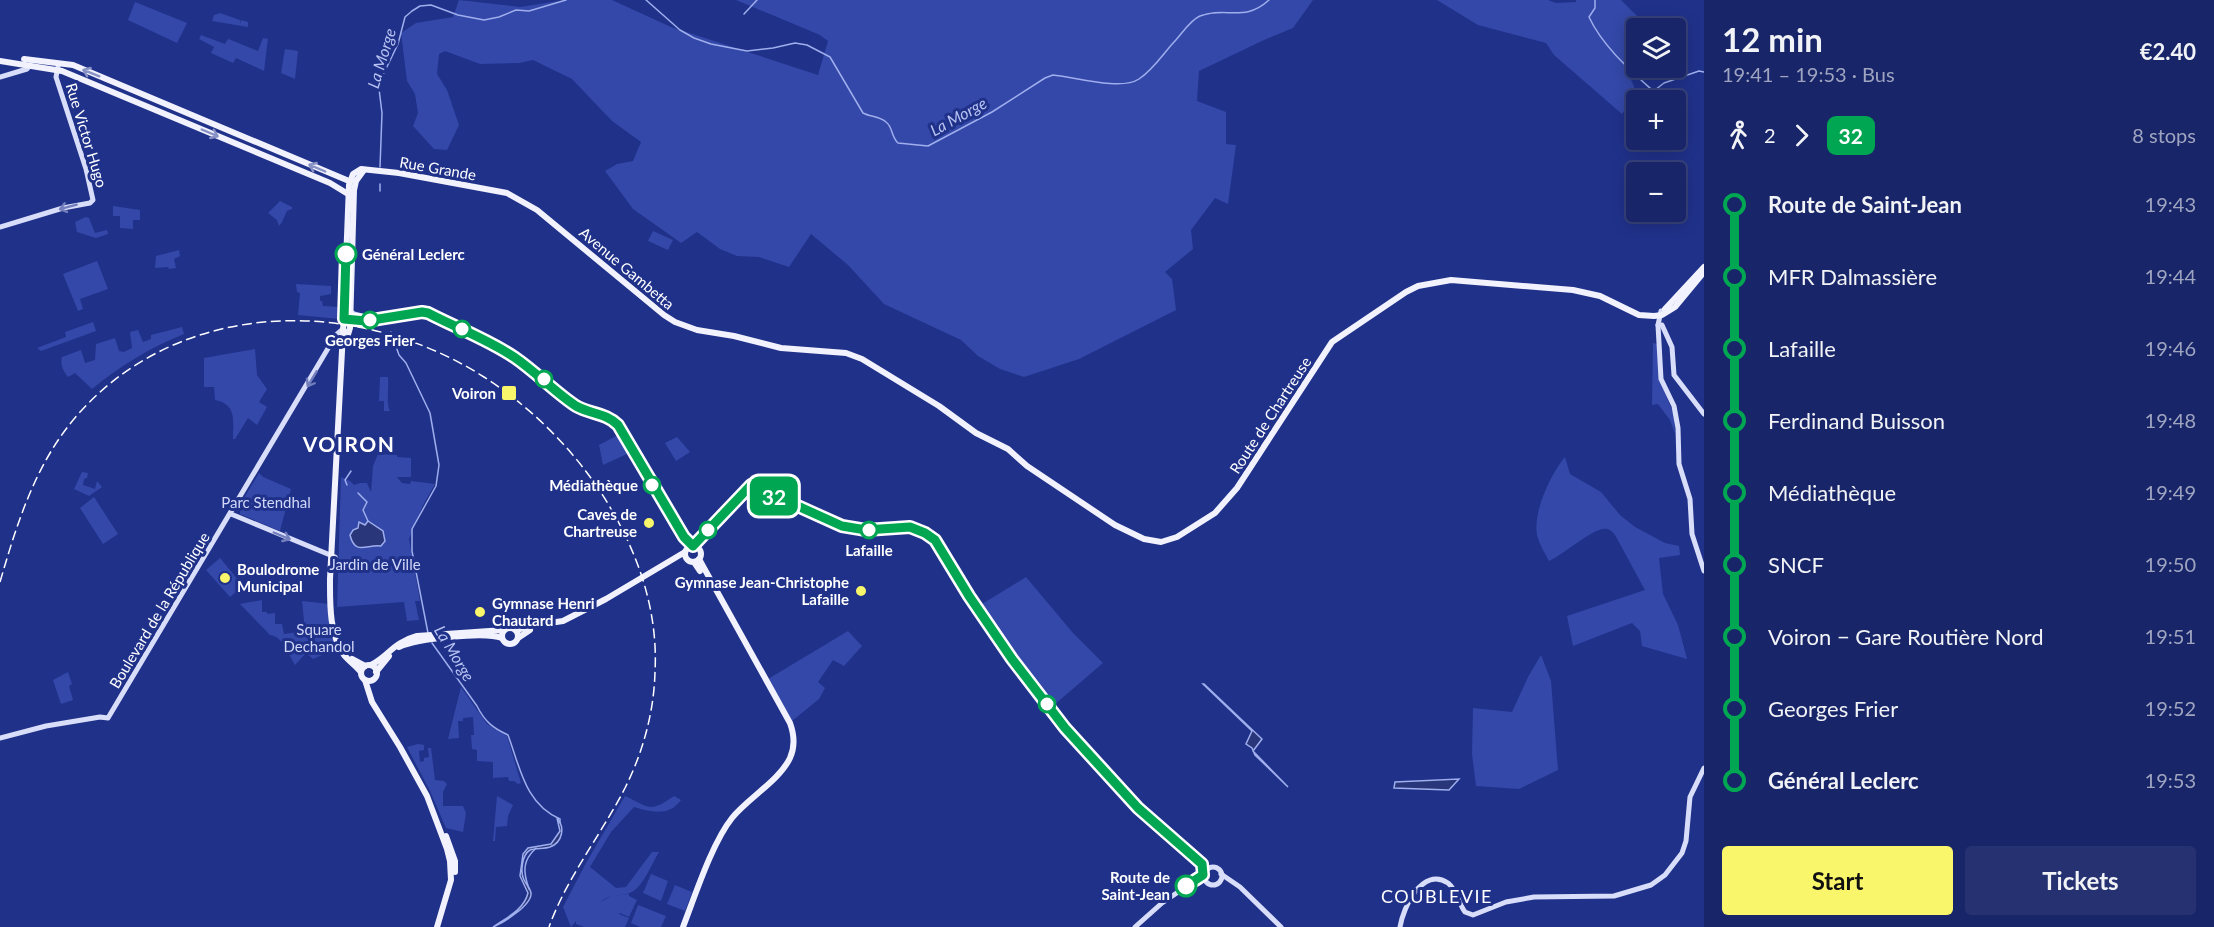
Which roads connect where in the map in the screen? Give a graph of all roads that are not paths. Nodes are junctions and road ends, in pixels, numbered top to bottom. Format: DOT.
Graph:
graph roads {
  1 [pos="0,58"];
  2 [pos="30,62"];
  3 [pos="58,66"];
  4 [pos="45,67"];
  5 [pos="56,77"];
  6 [pos="0,78"];
  7 [pos="165,104"];
  8 [pos="162,113"];
  9 [pos="277,152"];
  10 [pos="274,160"];
  11 [pos="350,186"];
  12 [pos="492,189"];
  13 [pos="0,227"];
  14 [pos="347,243"];
  15 [pos="1704,267"];
  16 [pos="352,268"];
  17 [pos="1704,272"];
  18 [pos="350,311"];
  19 [pos="1661,314"];
  20 [pos="347,319"];
  21 [pos="375,319"];
  22 [pos="1659,325"];
  23 [pos="343,329"];
  24 [pos="346,341"];
  25 [pos="342,348"];
  26 [pos="1704,414"];
  27 [pos="954,418"];
  28 [pos="231,514"];
  29 [pos="692,548"];
  30 [pos="333,557"];
  31 [pos="696,560"];
  32 [pos="1704,571"];
  33 [pos="598,603"];
  34 [pos="504,630"];
  35 [pos="516,630"];
  36 [pos="430,637"];
  37 [pos="502,638"];
  38 [pos="518,638"];
  39 [pos="368,665"];
  40 [pos="361,672"];
  41 [pos="375,675"];
  42 [pos="365,680"];
  43 [pos="369,694"];
  44 [pos="0,738"];
  45 [pos="1704,768"];
  46 [pos="1206,874"];
  47 [pos="1221,874"];
  48 [pos="1220,882"];
  49 [pos="1254,902"];
  50 [pos="437,927"];
  51 [pos="683,927"];
  52 [pos="1135,927"];
  53 [pos="1281,927"];
  54 [pos="1400,927"];
  1 -- 2 [label="main road"];
  2 -- 3 [label="main road"];
  2 -- 4 [label="main road"];
  2 -- 6 [label="street"];
  3 -- 4 [label="main road"];
  3 -- 5 [label="street, Rue Victor Hugo"];
  7 -- 3 [label="main road, one-way"];
  3 -- 8 [label="main road"];
  4 -- 5 [label="street, Rue Victor Hugo"];
  5 -- 13 [label="street, Rue Victor Hugo, one-way"];
  7 -- 8 [label="main road"];
  7 -- 9 [label="main road"];
  8 -- 10 [label="main road, one-way"];
  9 -- 10 [label="main road"];
  11 -- 9 [label="main road, one-way"];
  10 -- 11 [label="main road"];
  11 -- 12 [label="main road, Rue Grande"];
  11 -- 14 [label="main road"];
  11 -- 16 [label="main road"];
  12 -- 27 [label="main road, Avenue Gambetta"];
  14 -- 16 [label="main road"];
  14 -- 20 [label="main road"];
  15 -- 19 [label="main road"];
  16 -- 18 [label="main road"];
  17 -- 19 [label="main road"];
  18 -- 20 [label="main road"];
  18 -- 21 [label="street"];
  19 -- 22 [label="street"];
  19 -- 27 [label="main road, Route de Chartreuse"];
  20 -- 21 [label="street"];
  20 -- 23 [label="main road"];
  20 -- 24 [label="main road"];
  21 -- 29 [label="street"];
  22 -- 26 [label="street"];
  22 -- 32 [label="street"];
  23 -- 24 [label="street"];
  23 -- 25 [label="main road"];
  23 -- 28 [label="street, Boulevard de la République, one-way"];
  24 -- 25 [label="main road"];
  25 -- 30 [label="main road"];
  28 -- 30 [label="street, one-way"];
  28 -- 44 [label="street, Boulevard de la République"];
  29 -- 31 [label="main road"];
  29 -- 31 [label="main road"];
  29 -- 33 [label="main road"];
  29 -- 46 [label="street"];
  30 -- 39 [label="main road"];
  30 -- 40 [label="main road"];
  31 -- 51 [label="main road"];
  33 -- 35 [label="main road"];
  33 -- 38 [label="main road"];
  34 -- 35 [label="main road"];
  34 -- 36 [label="main road"];
  34 -- 37 [label="main road"];
  35 -- 38 [label="main road"];
  36 -- 37 [label="main road"];
  36 -- 39 [label="main road"];
  36 -- 41 [label="main road"];
  37 -- 38 [label="main road"];
  39 -- 40 [label="main road"];
  39 -- 41 [label="main road"];
  40 -- 42 [label="main road"];
  41 -- 42 [label="main road"];
  41 -- 43 [label="main road"];
  42 -- 43 [label="main road"];
  43 -- 50 [label="main road"];
  45 -- 54 [label="street"];
  46 -- 47 [label="street"];
  46 -- 48 [label="street"];
  46 -- 52 [label="street"];
  47 -- 48 [label="street"];
  47 -- 49 [label="street"];
  48 -- 49 [label="street"];
  49 -- 53 [label="street"];
}
